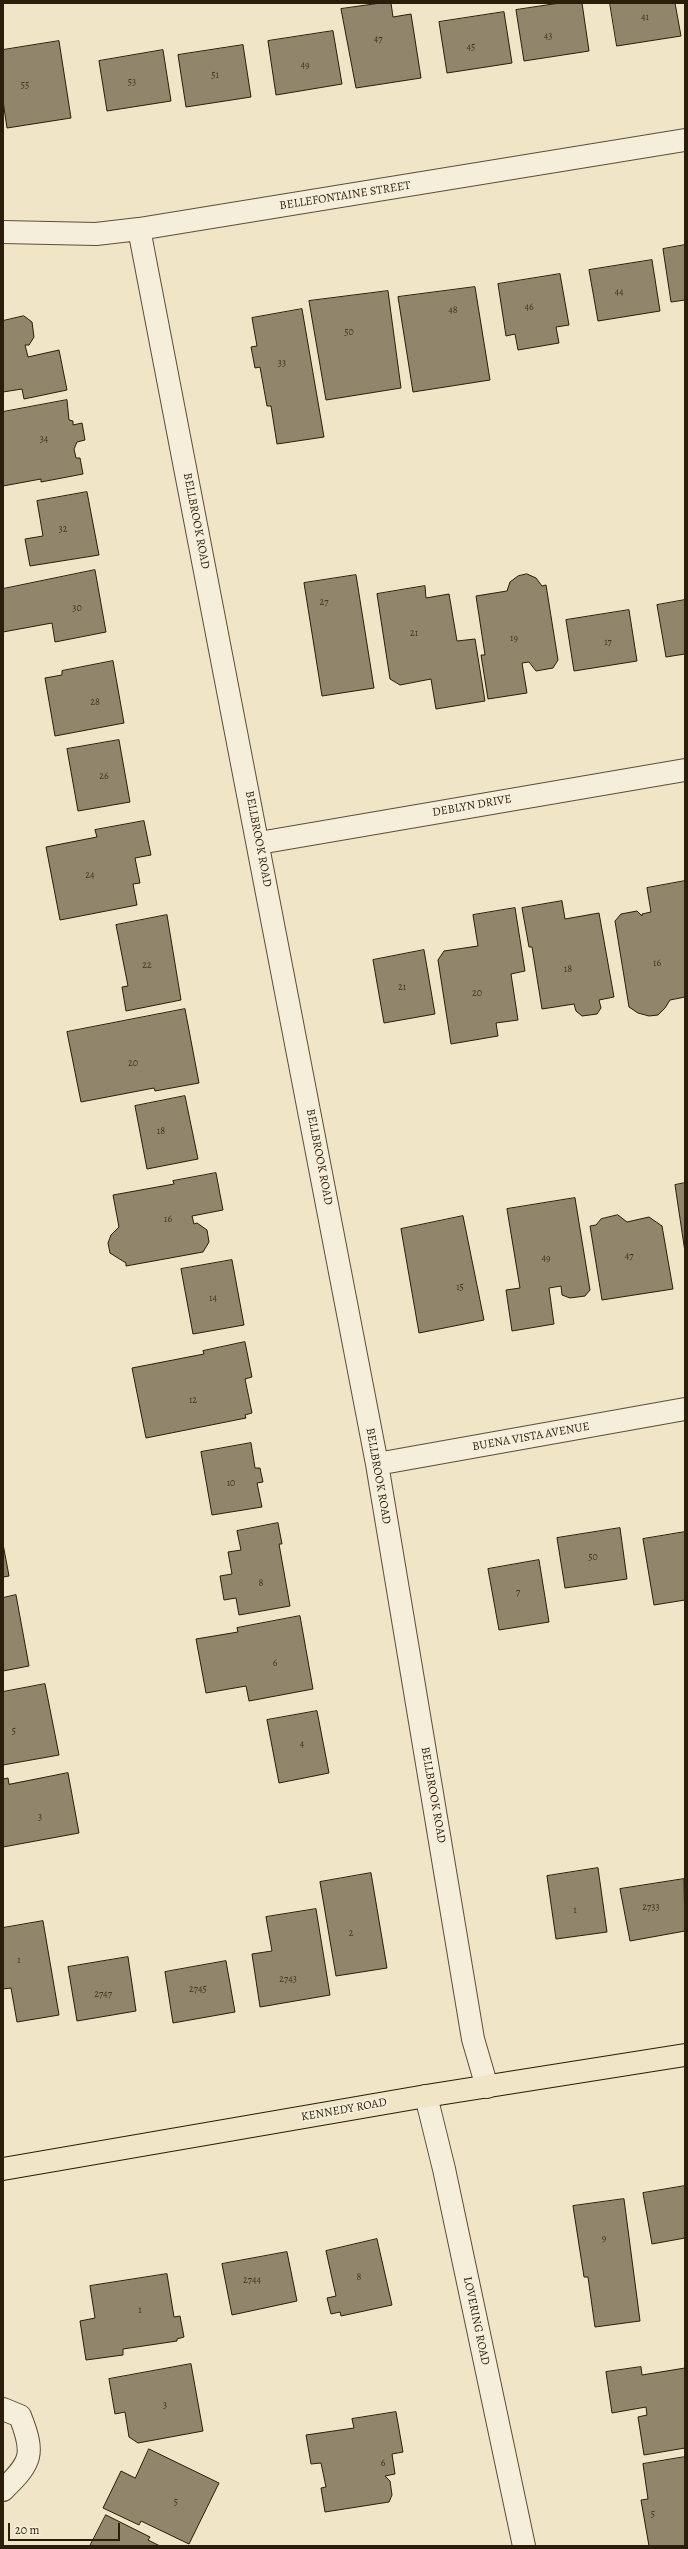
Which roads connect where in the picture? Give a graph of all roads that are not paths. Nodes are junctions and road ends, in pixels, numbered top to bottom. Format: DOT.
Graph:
graph roads {
  1 [pos="685,140"];
  2 [pos="139,229"];
  3 [pos="3,232"];
  4 [pos="685,770"];
  5 [pos="259,843"];
  6 [pos="685,1409"];
  7 [pos="377,1464"];
  8 [pos="685,2054"];
  9 [pos="487,2087"];
  10 [pos="426,2096"];
  11 [pos="3,2169"];
  12 [pos="3,2409"];
  13 [pos="3,2490"];
  14 [pos="524,2546"];
  1 -- 2 [label="street, BELLEFONTAINE STREET"];
  2 -- 3 [label="street, BELLEFONTAINE STREET"];
  2 -- 5 [label="street, BELLBROOK ROAD"];
  4 -- 5 [label="street, DEBLYN DRIVE"];
  5 -- 7 [label="street, BELLBROOK ROAD"];
  6 -- 7 [label="street, BUENA VISTA AVENUE"];
  7 -- 9 [label="street, BELLBROOK ROAD"];
  8 -- 9 [label="main road, KENNEDY ROAD"];
  9 -- 10 [label="main road, KENNEDY ROAD"];
  10 -- 11 [label="main road, KENNEDY ROAD"];
  10 -- 14 [label="street, LOVERING ROAD"];
  12 -- 13 [label="street"];
}
